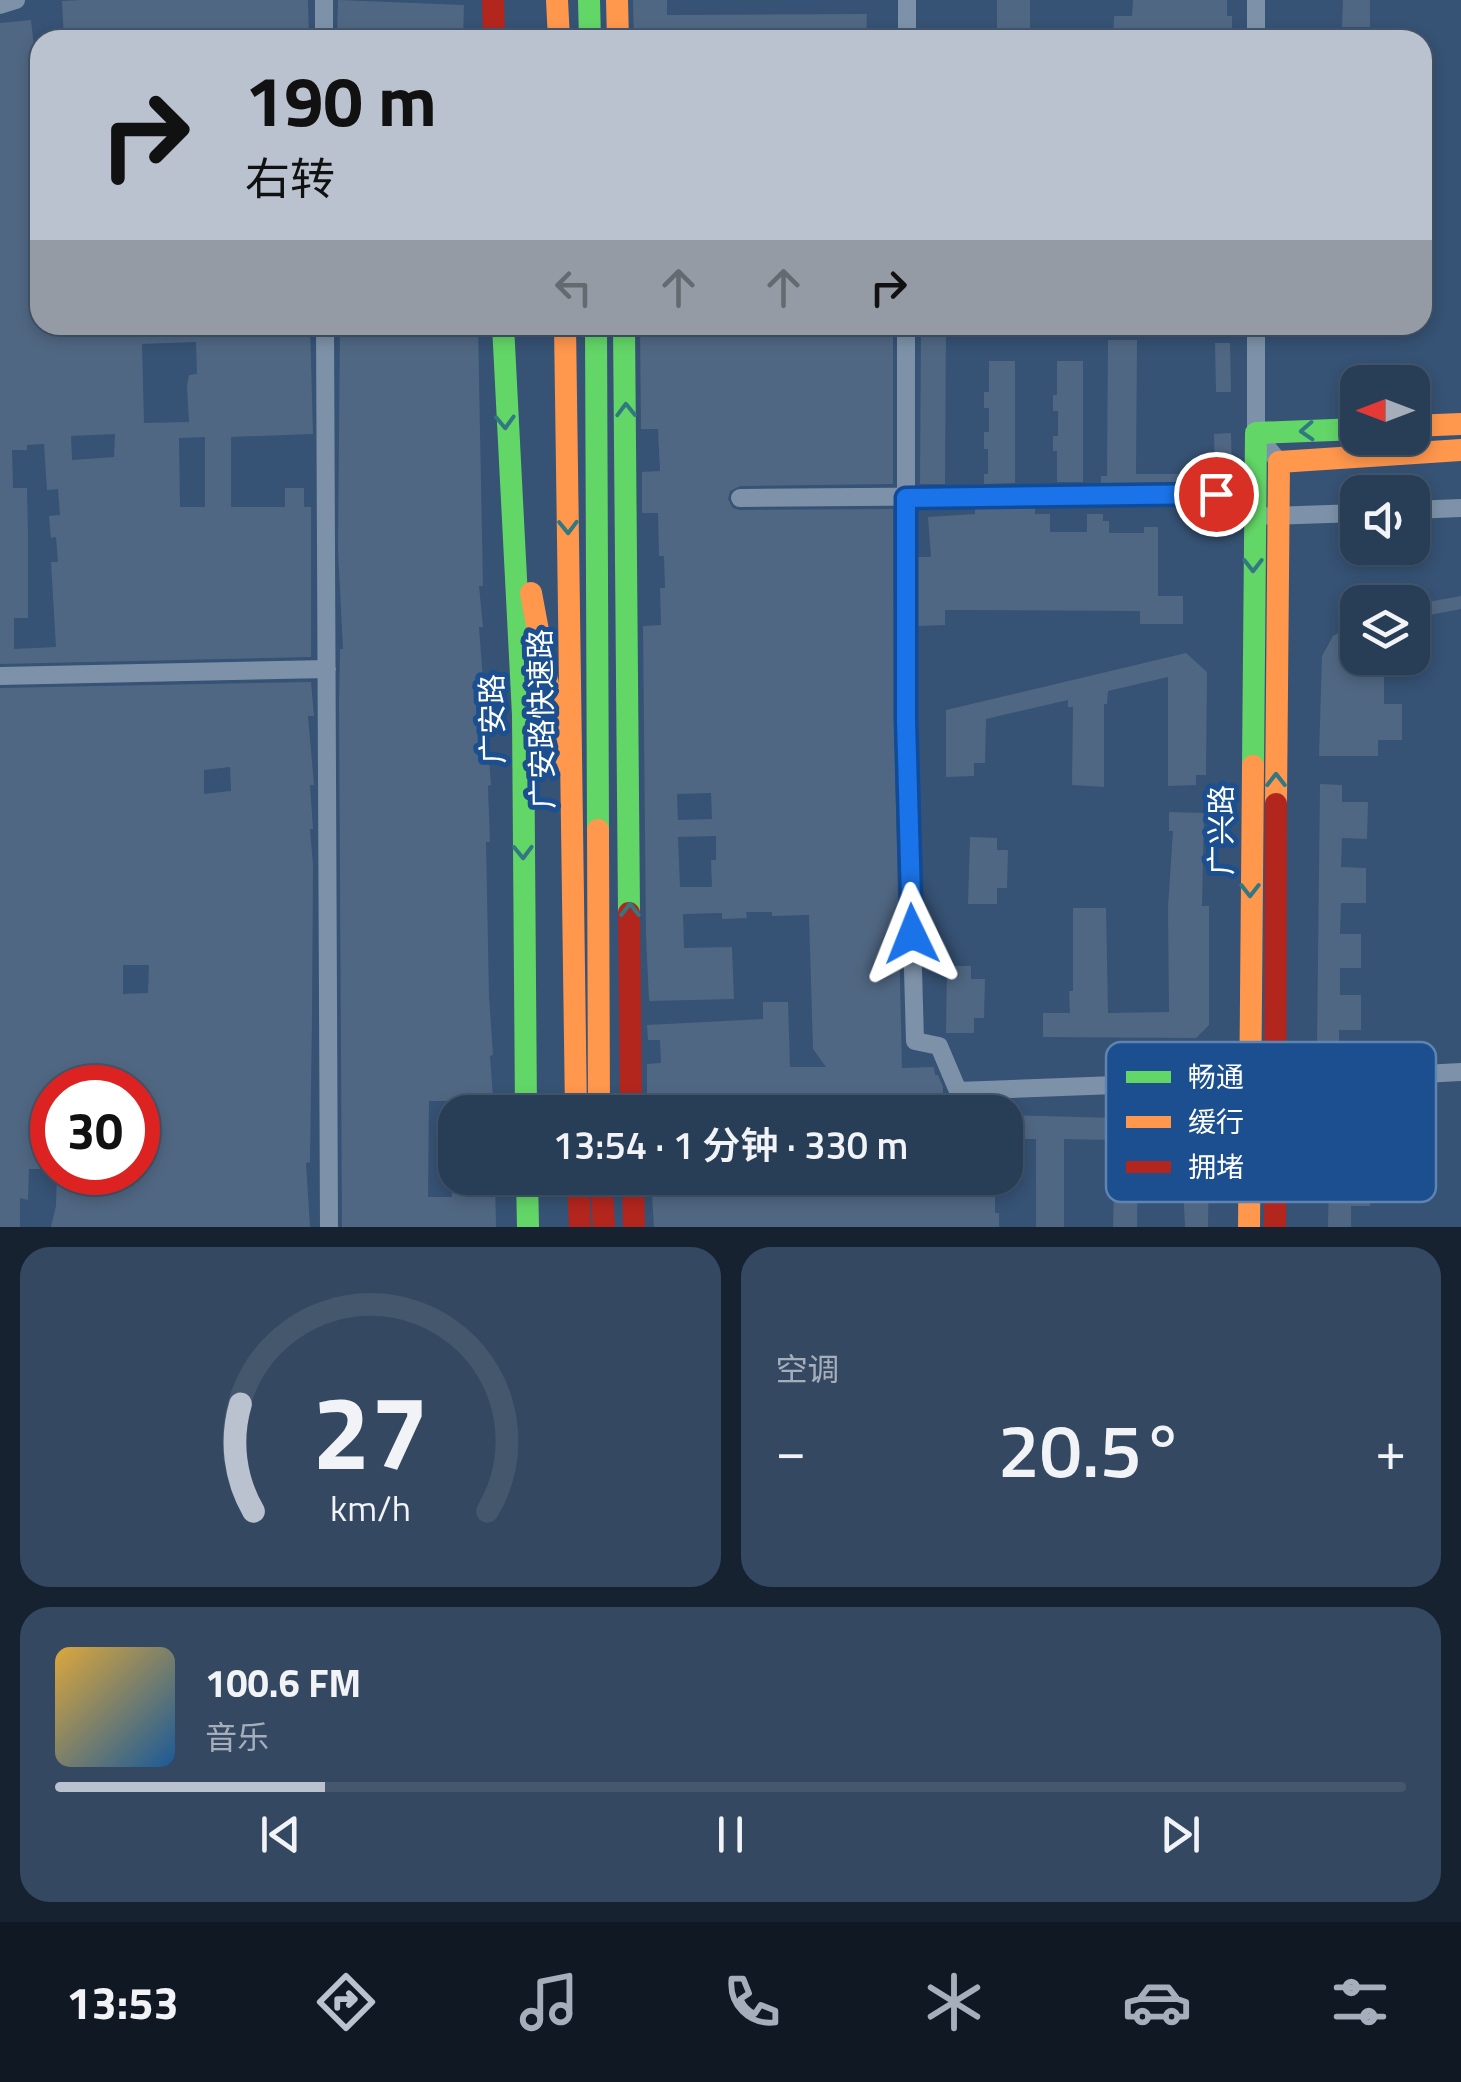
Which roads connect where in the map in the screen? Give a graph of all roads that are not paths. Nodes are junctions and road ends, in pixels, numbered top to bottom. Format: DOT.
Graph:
graph roads {
  1 [pos="16,0"];
  2 [pos="324,0"];
  3 [pos="493,0"];
  4 [pos="558,0"];
  5 [pos="589,0"];
  6 [pos="617,0"];
  7 [pos="628,0"];
  8 [pos="907,0"];
  9 [pos="1256,0"];
  10 [pos="0,5"];
  11 [pos="324,30"];
  12 [pos="494,30"];
  13 [pos="559,30"];
  14 [pos="590,30"];
  15 [pos="618,30"];
  16 [pos="907,30"];
  17 [pos="1256,30"];
  18 [pos="324,335"];
  19 [pos="502,335"];
  20 [pos="565,335"];
  21 [pos="596,335"];
  22 [pos="624,335"];
  23 [pos="906,335"];
  24 [pos="1256,335"];
  25 [pos="1461,424"];
  26 [pos="1430,425"];
  27 [pos="1340,429"];
  28 [pos="1256,433"];
  29 [pos="1461,450"];
  30 [pos="1279,462"];
  31 [pos="740,498"];
  32 [pos="906,498"];
  33 [pos="513,500"];
  34 [pos="1461,508"];
  35 [pos="1261,509"];
  36 [pos="1430,509"];
  37 [pos="1340,512"];
  38 [pos="628,617"];
  39 [pos="327,669"];
  40 [pos="0,676"];
  41 [pos="630,961"];
  42 [pos="592,1026"];
  43 [pos="1250,1042"];
  44 [pos="1275,1042"];
  45 [pos="1461,1072"];
  46 [pos="1436,1073"];
  47 [pos="1106,1085"];
  48 [pos="526,1095"];
  49 [pos="568,1095"];
  50 [pos="576,1095"];
  51 [pos="595,1095"];
  52 [pos="596,1095"];
  53 [pos="631,1095"];
  54 [pos="527,1195"];
  55 [pos="569,1195"];
  56 [pos="579,1195"];
  57 [pos="597,1195"];
  58 [pos="600,1195"];
  59 [pos="633,1195"];
  60 [pos="1275,1202"];
  61 [pos="329,1227"];
  62 [pos="528,1227"];
  63 [pos="570,1227"];
  64 [pos="580,1227"];
  65 [pos="595,1227"];
  66 [pos="604,1227"];
  67 [pos="634,1227"];
  68 [pos="1275,1227"];
  1 -- 10 [label="street"];
  2 -- 11 [label="street"];
  3 -- 12 [label="main road"];
  4 -- 13 [label="main road"];
  5 -- 14 [label="main road"];
  6 -- 7 [label="street"];
  6 -- 15 [label="main road"];
  8 -- 16 [label="street"];
  9 -- 17 [label="street"];
  18 -- 39 [label="street"];
  19 -- 33 [label="main road, 广安路, one-way"];
  20 -- 50 [label="main road, 广安路快速路, one-way"];
  21 -- 52 [label="main road, 广安路快速路, bridge"];
  38 -- 22 [label="main road, one-way"];
  23 -- 32 [label="street"];
  24 -- 28 [label="street"];
  25 -- 26 [label="main road"];
  27 -- 28 [label="main road, one-way"];
  28 -- 30 [label="street"];
  28 -- 35 [label="main road, 广兴路"];
  29 -- 30 [label="main road"];
  30 -- 35 [label="main road, 广兴路"];
  31 -- 32 [label="street"];
  32 -- 35 [label="street"];
  32 -- 47 [label="street"];
  33 -- 48 [label="main road, 广安路, one-way"];
  33 -- 49 [label="main road"];
  34 -- 36 [label="street"];
  35 -- 37 [label="street"];
  35 -- 43 [label="main road, 广兴路, one-way"];
  44 -- 35 [label="main road, 广兴路, one-way"];
  41 -- 38 [label="main road, one-way"];
  38 -- 42 [label="main road"];
  39 -- 40 [label="street"];
  39 -- 61 [label="street"];
  41 -- 42 [label="main road"];
  41 -- 53 [label="main road"];
  42 -- 51 [label="main road"];
  45 -- 46 [label="street"];
  54 -- 62 [label="main road"];
  55 -- 63 [label="main road"];
  56 -- 64 [label="main road"];
  57 -- 65 [label="main road"];
  58 -- 66 [label="main road"];
  59 -- 67 [label="main road"];
  60 -- 68 [label="main road, 广兴路"];
}
